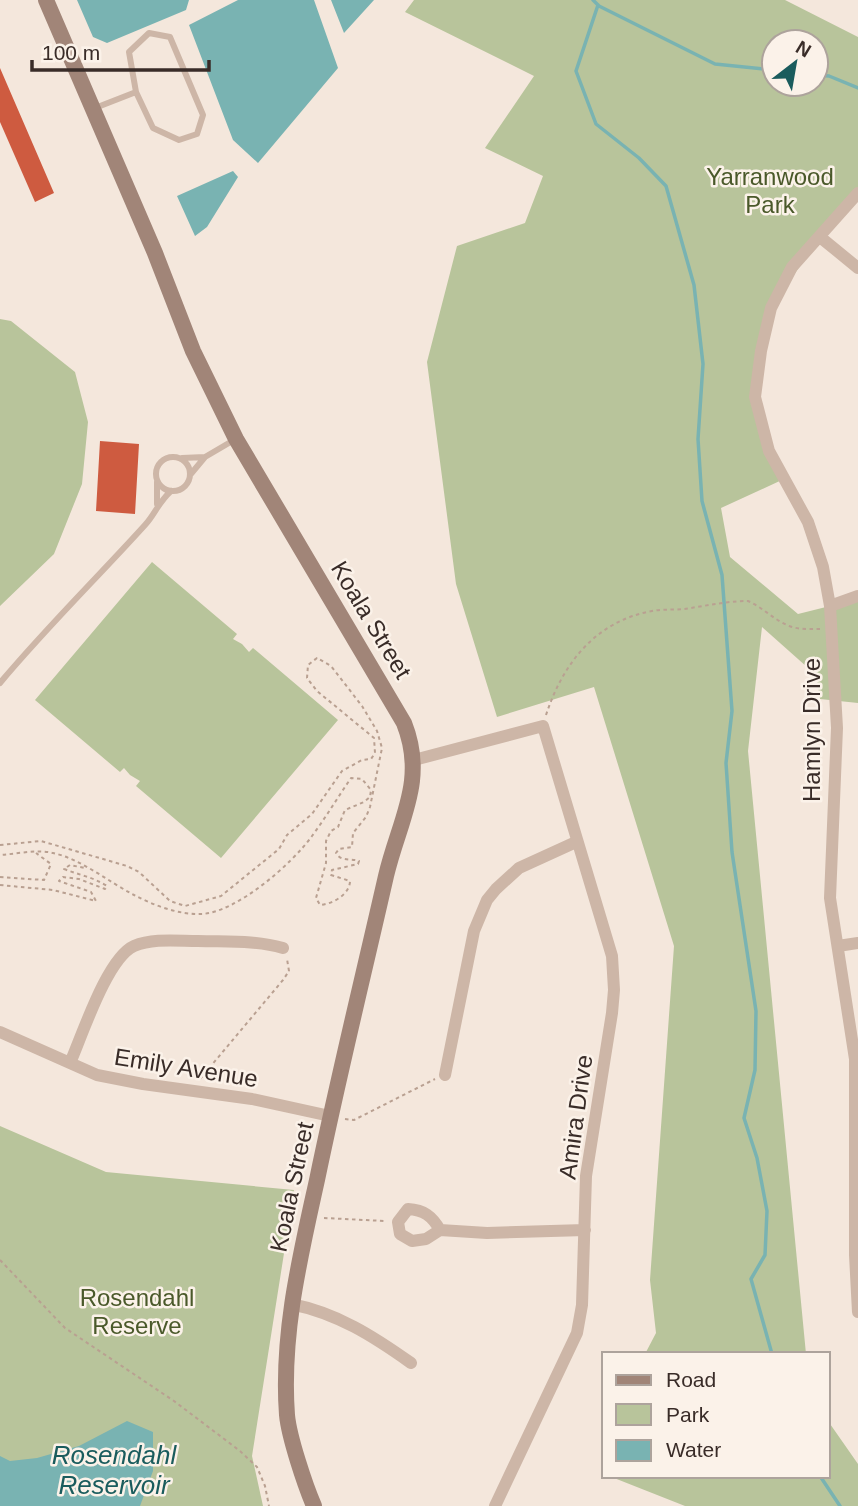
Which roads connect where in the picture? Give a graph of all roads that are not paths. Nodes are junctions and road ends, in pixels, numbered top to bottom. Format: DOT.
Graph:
graph roads {
  1 [pos="46,0"];
  2 [pos="136,92"];
  3 [pos="93,109"];
  4 [pos="858,193"];
  5 [pos="820,237"];
  6 [pos="858,268"];
  7 [pos="236,439"];
  8 [pos="205,457"];
  9 [pos="180,458"];
  10 [pos="190,475"];
  11 [pos="158,482"];
  12 [pos="171,491"];
  13 [pos="157,504"];
  14 [pos="858,596"];
  15 [pos="830,606"];
  16 [pos="0,683"];
  17 [pos="414,760"];
  18 [pos="576,842"];
  19 [pos="858,943"];
  20 [pos="838,946"];
  21 [pos="284,948"];
  22 [pos="0,1032"];
  23 [pos="70,1063"];
  24 [pos="445,1074"];
  25 [pos="331,1116"];
  26 [pos="440,1230"];
  27 [pos="585,1230"];
  28 [pos="291,1304"];
  29 [pos="858,1312"];
  30 [pos="411,1363"];
  31 [pos="314,1506"];
  32 [pos="495,1506"];
  1 -- 3 [label="street, Koala Street"];
  2 -- 2 [label="lane"];
  2 -- 3 [label="lane"];
  3 -- 7 [label="street, Koala Street"];
  4 -- 5 [label="street, Hamlyn Drive"];
  5 -- 6 [label="street"];
  5 -- 15 [label="street, Hamlyn Drive"];
  7 -- 8 [label="lane"];
  7 -- 17 [label="street, Koala Street"];
  8 -- 9 [label="lane"];
  8 -- 10 [label="lane"];
  9 -- 10 [label="lane"];
  9 -- 11 [label="lane"];
  10 -- 12 [label="lane"];
  11 -- 12 [label="lane"];
  11 -- 13 [label="lane"];
  12 -- 13 [label="lane"];
  13 -- 16 [label="lane"];
  14 -- 15 [label="street"];
  15 -- 20 [label="street, Hamlyn Drive"];
  17 -- 18 [label="street, Amira Drive"];
  17 -- 25 [label="street, Koala Street"];
  18 -- 24 [label="street"];
  18 -- 27 [label="street, Amira Drive"];
  19 -- 20 [label="street"];
  20 -- 29 [label="street, Hamlyn Drive"];
  21 -- 23 [label="street"];
  22 -- 23 [label="street, Emily Avenue"];
  23 -- 25 [label="street, Emily Avenue"];
  25 -- 28 [label="street, Koala Street"];
  26 -- 26 [label="street"];
  26 -- 27 [label="street"];
  27 -- 32 [label="street, Amira Drive"];
  28 -- 30 [label="street"];
  28 -- 31 [label="street, Koala Street"];
}
